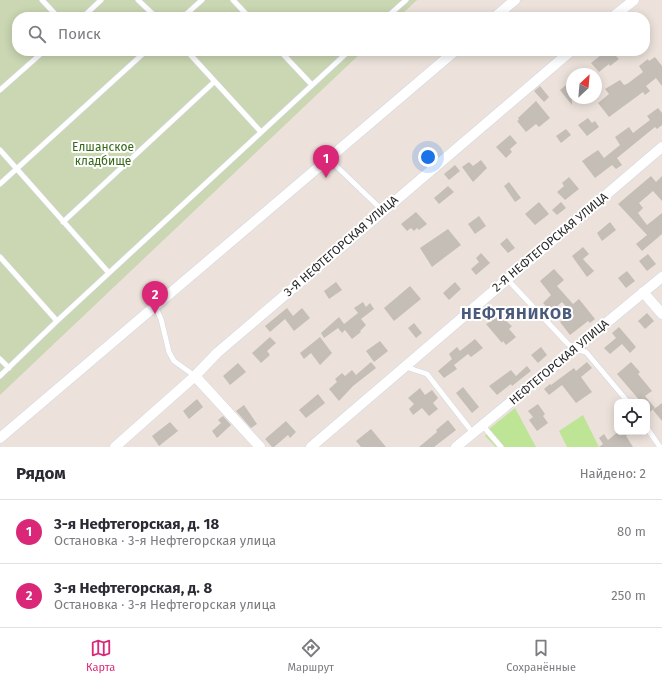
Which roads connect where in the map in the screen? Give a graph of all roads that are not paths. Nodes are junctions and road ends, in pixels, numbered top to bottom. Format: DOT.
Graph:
graph roads {
  1 [pos="42,0"];
  2 [pos="101,0"];
  3 [pos="138,0"];
  4 [pos="202,0"];
  5 [pos="233,0"];
  6 [pos="406,0"];
  7 [pos="515,0"];
  8 [pos="634,0"];
  9 [pos="53,12"];
  10 [pos="88,12"];
  11 [pos="151,12"];
  12 [pos="189,12"];
  13 [pos="244,12"];
  14 [pos="393,12"];
  15 [pos="501,12"];
  16 [pos="619,12"];
  17 [pos="38,56"];
  18 [pos="140,56"];
  19 [pos="191,56"];
  20 [pos="285,56"];
  21 [pos="344,56"];
  22 [pos="449,56"];
  23 [pos="565,56"];
  24 [pos="214,82"];
  25 [pos="312,85"];
  26 [pos="0,90"];
  27 [pos="261,132"];
  28 [pos="662,147"];
  29 [pos="0,150"];
  30 [pos="329,159"];
  31 [pos="17,168"];
  32 [pos="0,184"];
  33 [pos="382,210"];
  34 [pos="63,222"];
  35 [pos="0,257"];
  36 [pos="109,273"];
  37 [pos="662,277"];
  38 [pos="507,279"];
  39 [pos="643,292"];
  40 [pos="155,306"];
  41 [pos="662,314"];
  42 [pos="58,321"];
  43 [pos="575,349"];
  44 [pos="0,359"];
  45 [pos="404,366"];
  46 [pos="8,368"];
  47 [pos="0,376"];
  48 [pos="195,376"];
  49 [pos="625,399"];
  50 [pos="483,426"];
  51 [pos="650,432"];
  52 [pos="473,433"];
  53 [pos="0,438"];
  54 [pos="115,447"];
  55 [pos="260,447"];
  56 [pos="311,447"];
  57 [pos="456,447"];
  58 [pos="501,447"];
  59 [pos="660,447"];
  1 -- 9 [label="lane"];
  2 -- 10 [label="lane"];
  3 -- 11 [label="lane"];
  4 -- 12 [label="lane"];
  5 -- 13 [label="lane"];
  6 -- 14 [label="lane"];
  7 -- 15 [label="street"];
  8 -- 16 [label="street"];
  17 -- 26 [label="lane"];
  18 -- 31 [label="lane"];
  19 -- 24 [label="lane"];
  20 -- 25 [label="lane"];
  21 -- 25 [label="lane"];
  22 -- 30 [label="street"];
  23 -- 33 [label="street, 3-Я НЕФТЕГОРСКАЯ УЛИЦА"];
  24 -- 27 [label="lane"];
  24 -- 34 [label="lane"];
  25 -- 27 [label="lane"];
  27 -- 36 [label="lane"];
  28 -- 38 [label="street, 2-Я НЕФТЕГОРСКАЯ УЛИЦА"];
  29 -- 31 [label="lane"];
  30 -- 33 [label="lane"];
  30 -- 40 [label="street"];
  31 -- 32 [label="lane"];
  31 -- 34 [label="lane"];
  33 -- 48 [label="street, 3-Я НЕФТЕГОРСКАЯ УЛИЦА"];
  34 -- 36 [label="lane"];
  35 -- 42 [label="lane"];
  36 -- 42 [label="lane"];
  37 -- 39 [label="street, НЕФТЕГОРСКАЯ УЛИЦА"];
  38 -- 43 [label="lane"];
  38 -- 45 [label="street, 2-Я НЕФТЕГОРСКАЯ УЛИЦА"];
  39 -- 41 [label="street"];
  39 -- 43 [label="street, НЕФТЕГОРСКАЯ УЛИЦА"];
  40 -- 48 [label="lane"];
  40 -- 53 [label="street"];
  42 -- 46 [label="lane"];
  43 -- 49 [label="lane"];
  43 -- 50 [label="street, НЕФТЕГОРСКАЯ УЛИЦА"];
  44 -- 46 [label="lane"];
  45 -- 52 [label="lane"];
  45 -- 56 [label="street, 2-Я НЕФТЕГОРСКАЯ УЛИЦА"];
  46 -- 47 [label="lane"];
  48 -- 54 [label="street, 3-Я НЕФТЕГОРСКАЯ УЛИЦА"];
  48 -- 55 [label="street"];
  50 -- 52 [label="street, НЕФТЕГОРСКАЯ УЛИЦА"];
  50 -- 58 [label="lane"];
  51 -- 59 [label="lane"];
  52 -- 57 [label="street, НЕФТЕГОРСКАЯ УЛИЦА"];
}
